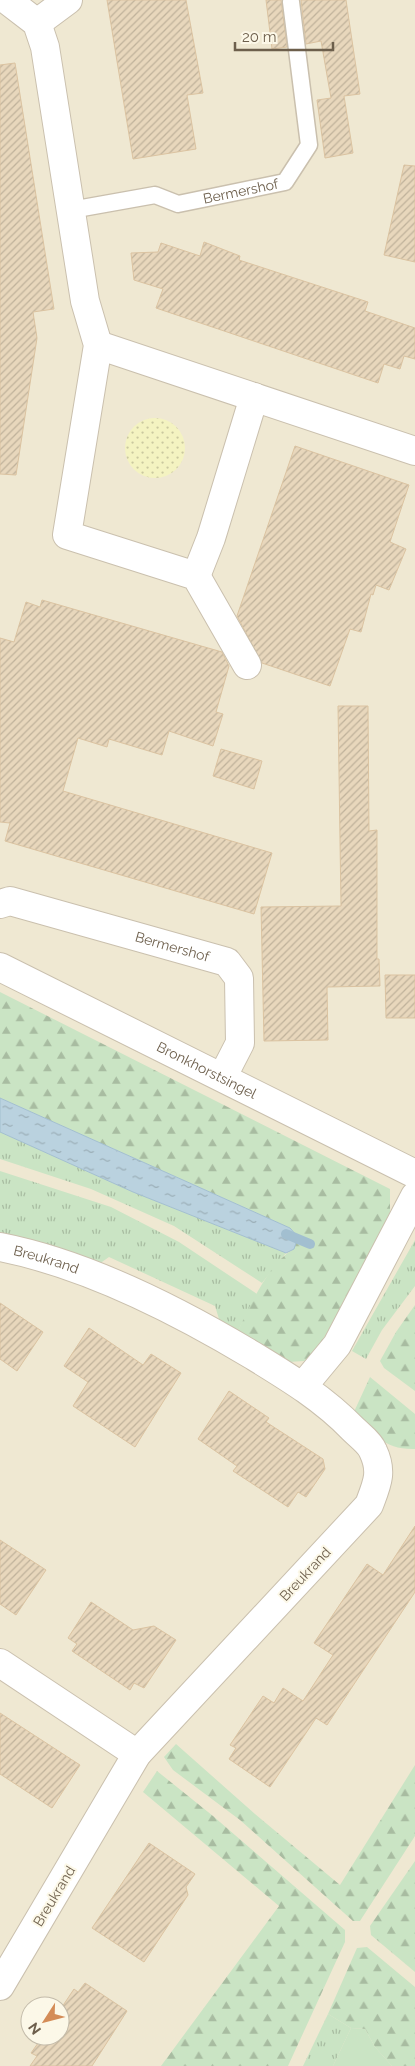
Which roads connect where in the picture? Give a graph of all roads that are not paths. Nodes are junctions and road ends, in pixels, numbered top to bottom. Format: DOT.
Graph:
graph roads {
  1 [pos="7,0"];
  2 [pos="68,0"];
  3 [pos="291,2"];
  4 [pos="37,23"];
  5 [pos="71,210"];
  6 [pos="98,344"];
  7 [pos="254,397"];
  8 [pos="415,451"];
  9 [pos="196,576"];
  10 [pos="247,665"];
  11 [pos="0,904"];
  12 [pos="0,966"];
  13 [pos="223,1076"];
  14 [pos="415,1174"];
  15 [pos="415,1196"];
  16 [pos="0,1247"];
  17 [pos="304,1386"];
  18 [pos="0,1664"];
  19 [pos="137,1754"];
  20 [pos="0,1986"];
  1 -- 4 [label="street"];
  2 -- 4 [label="street"];
  3 -- 5 [label="lane, Bermershof"];
  4 -- 5 [label="street"];
  5 -- 6 [label="street"];
  6 -- 7 [label="street"];
  6 -- 9 [label="street"];
  7 -- 8 [label="street"];
  7 -- 9 [label="street"];
  9 -- 10 [label="street"];
  11 -- 13 [label="street, Bermershof"];
  12 -- 13 [label="street, Bronkhorstsingel"];
  13 -- 14 [label="street, Bronkhorstsingel"];
  15 -- 17 [label="street"];
  16 -- 17 [label="street, Breukrand"];
  17 -- 19 [label="street, Breukrand"];
  18 -- 19 [label="street"];
  19 -- 20 [label="street, Breukrand"];
}
